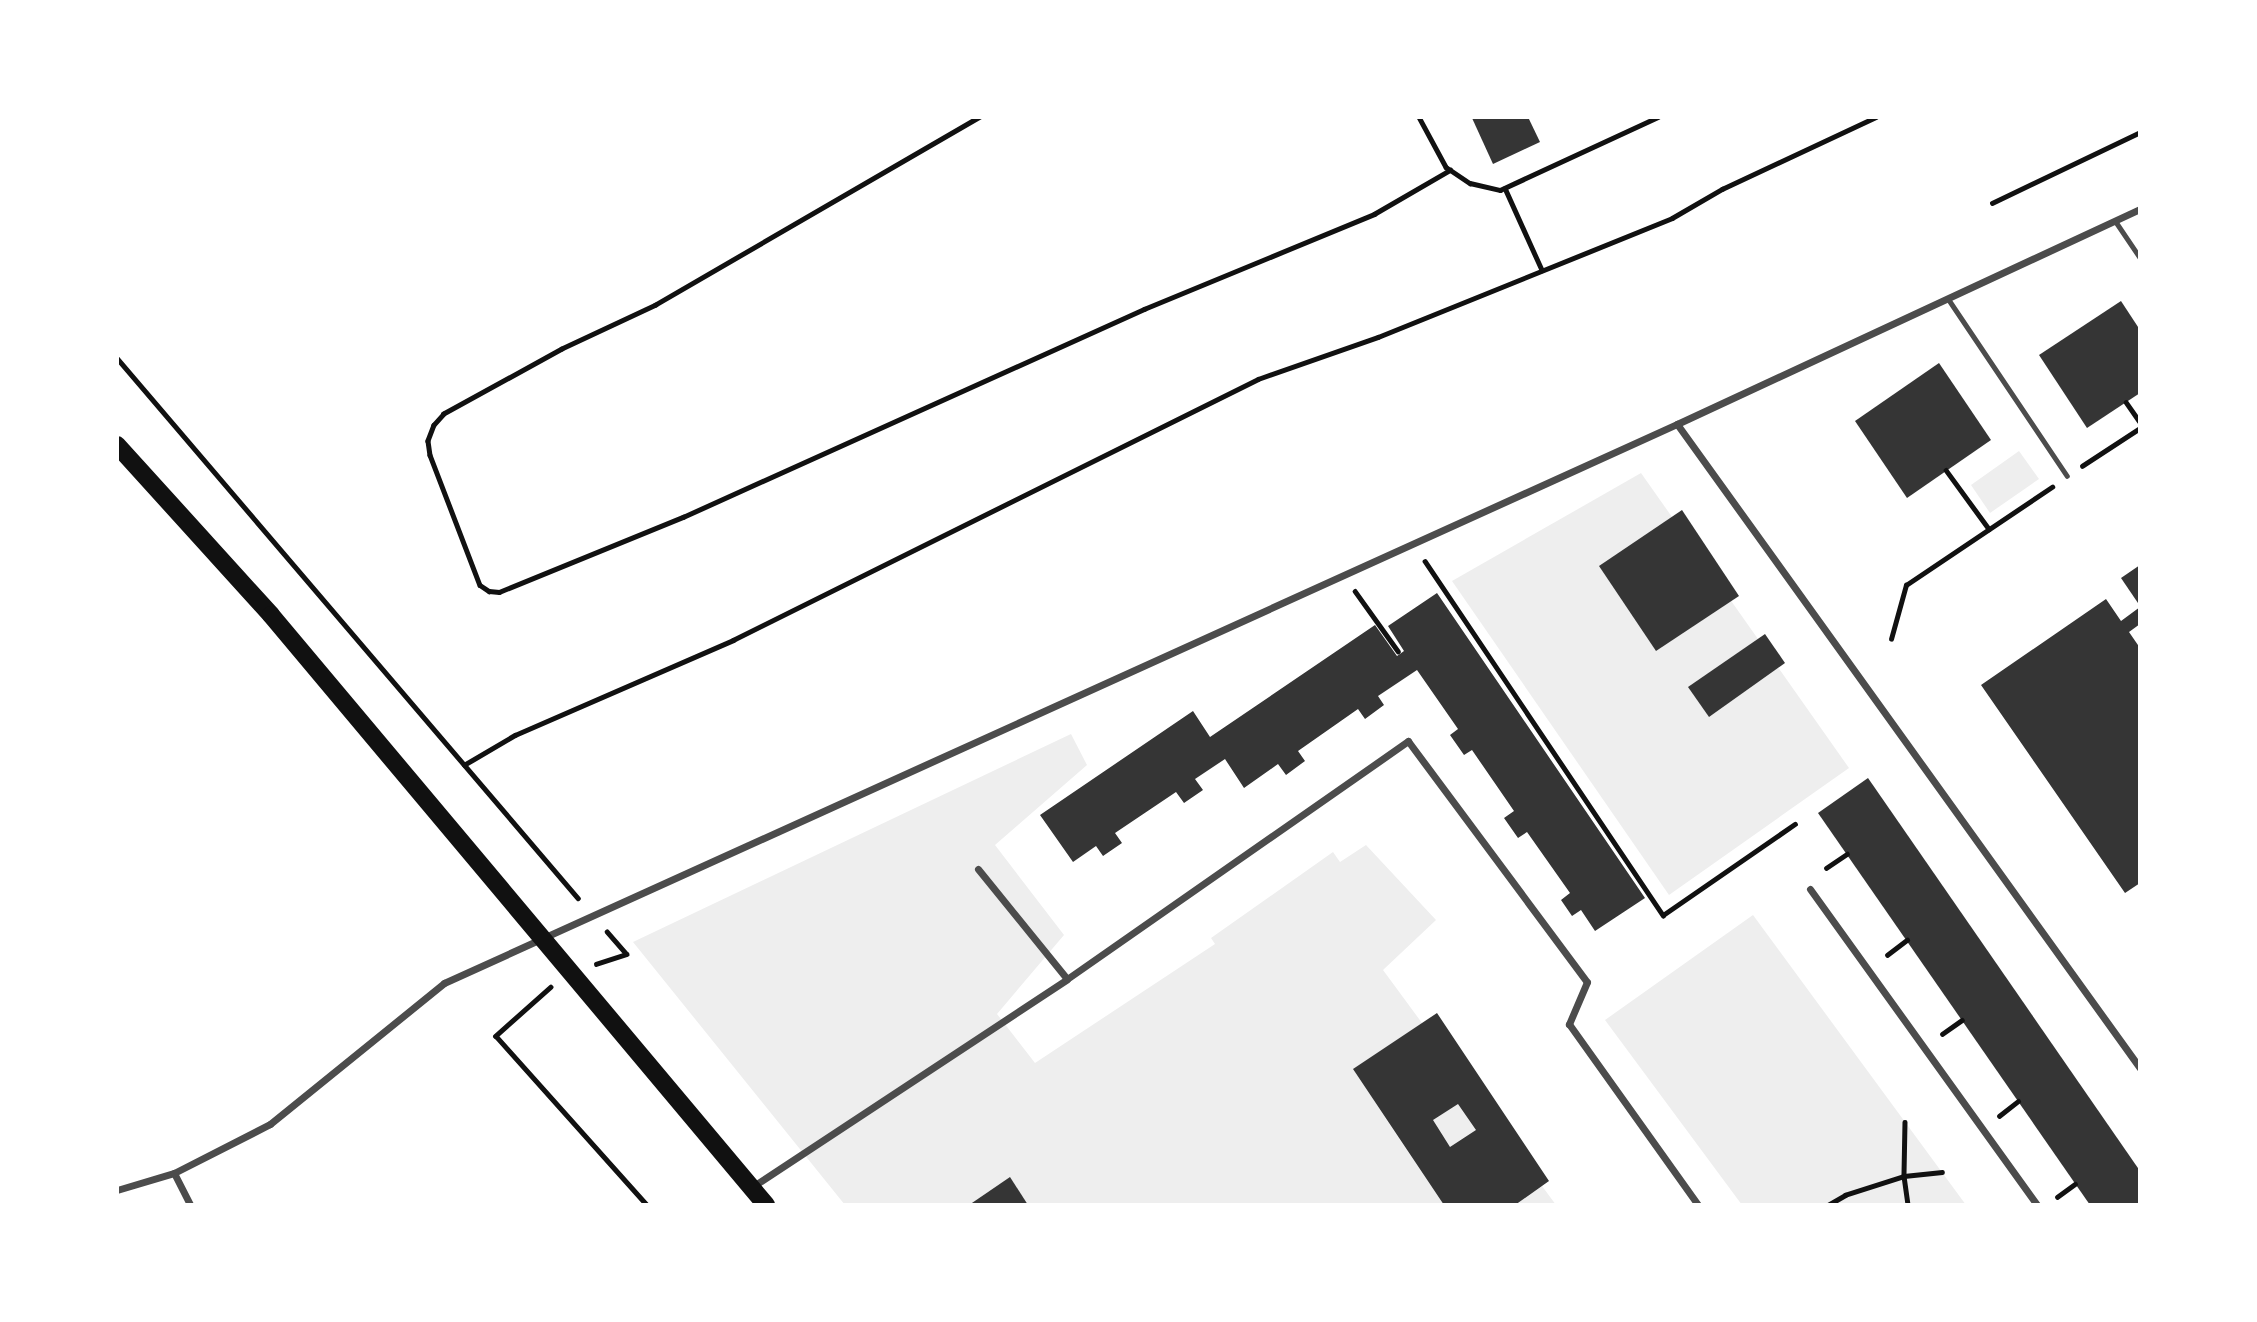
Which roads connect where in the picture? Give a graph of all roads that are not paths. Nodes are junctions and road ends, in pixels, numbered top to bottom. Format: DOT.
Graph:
graph roads {
  1 [pos="2140,209"];
  2 [pos="2115,221"];
  3 [pos="2140,258"];
  4 [pos="1948,299"];
  5 [pos="1677,424"];
  6 [pos="117,445"];
  7 [pos="2067,476"];
  8 [pos="978,869"];
  9 [pos="1810,890"];
  10 [pos="539,937"];
  11 [pos="1068,979"];
  12 [pos="2140,1069"];
  13 [pos="174,1173"];
  14 [pos="751,1187"];
  15 [pos="117,1190"];
  16 [pos="190,1205"];
  17 [pos="766,1205"];
  18 [pos="1698,1205"];
  19 [pos="2037,1205"];
  1 -- 2 [label="street"];
  2 -- 3 [label="lane"];
  2 -- 4 [label="street"];
  4 -- 5 [label="street"];
  4 -- 7 [label="lane"];
  5 -- 10 [label="street"];
  5 -- 12 [label="street"];
  6 -- 10 [label="main road"];
  8 -- 11 [label="street"];
  9 -- 19 [label="street"];
  10 -- 13 [label="street"];
  10 -- 14 [label="main road"];
  11 -- 14 [label="street"];
  11 -- 18 [label="street"];
  13 -- 15 [label="street"];
  13 -- 16 [label="street"];
  14 -- 17 [label="main road"];
}
